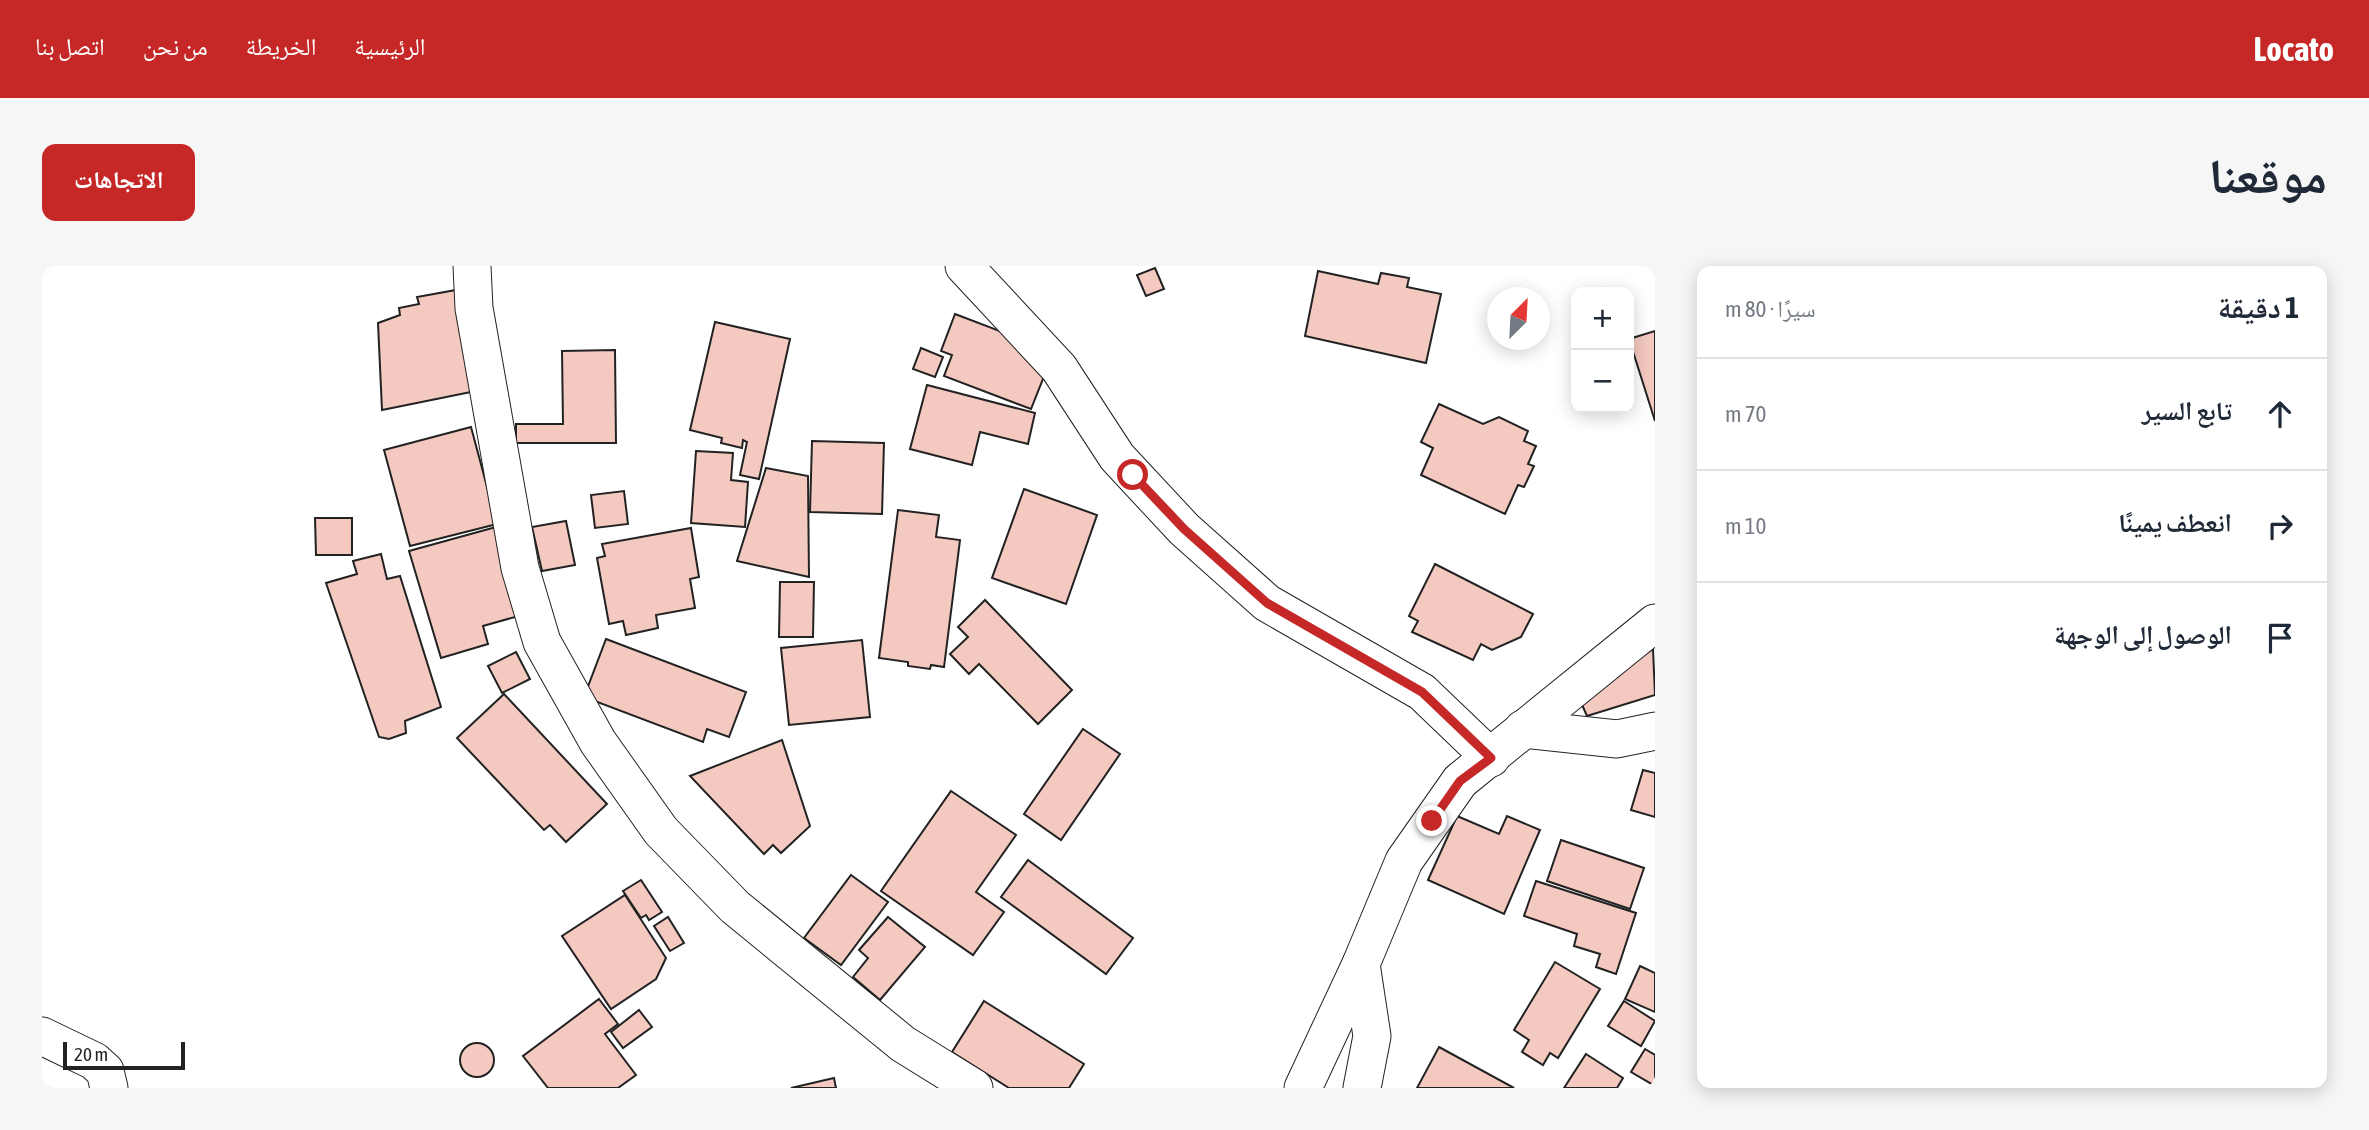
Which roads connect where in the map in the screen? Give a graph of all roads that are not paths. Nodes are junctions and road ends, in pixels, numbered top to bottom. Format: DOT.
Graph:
graph roads {
  1 [pos="472,266"];
  2 [pos="964,266"];
  3 [pos="1655,623"];
  4 [pos="1523,729"];
  5 [pos="1655,731"];
  6 [pos="1491,758"];
  7 [pos="1361,964"];
  8 [pos="42,1036"];
  9 [pos="109,1088"];
  10 [pos="974,1088"];
  11 [pos="1303,1088"];
  12 [pos="1362,1088"];
  1 -- 10 [label="street"];
  2 -- 6 [label="street"];
  3 -- 4 [label="street"];
  4 -- 5 [label="street"];
  4 -- 6 [label="street"];
  6 -- 7 [label="street"];
  7 -- 11 [label="street"];
  7 -- 12 [label="street"];
  8 -- 9 [label="street"];
}
